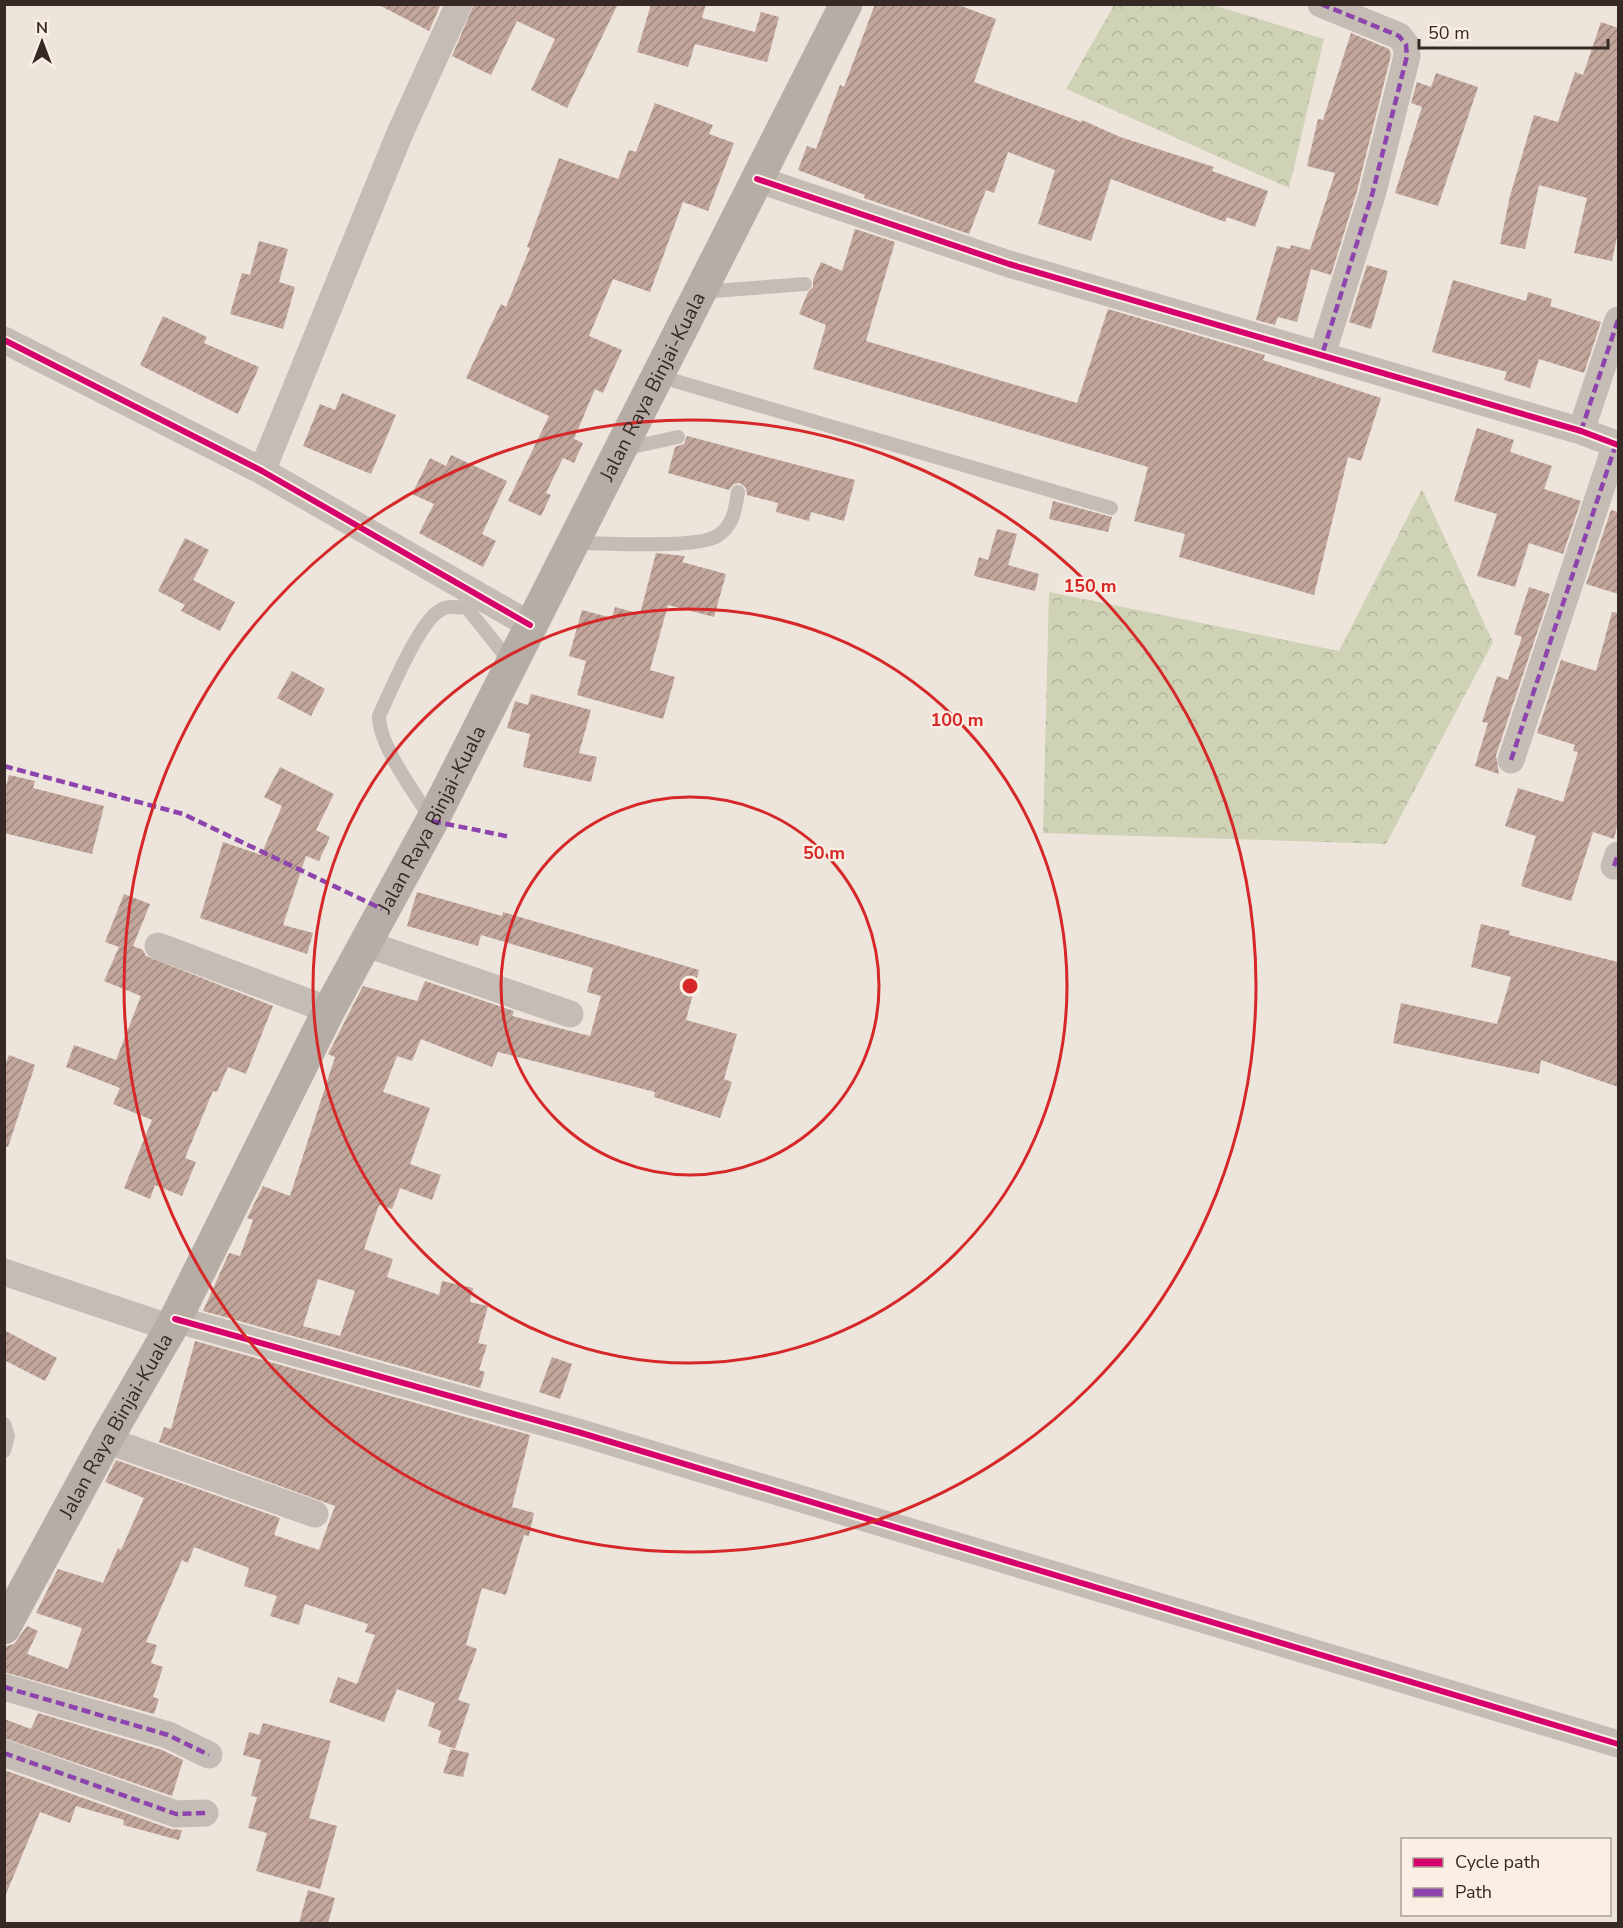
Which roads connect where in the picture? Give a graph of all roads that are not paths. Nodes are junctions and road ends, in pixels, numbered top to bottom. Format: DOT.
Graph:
graph roads {
  1 [pos="459,4"];
  2 [pos="846,4"];
  3 [pos="1321,4"];
  4 [pos="757,179"];
  5 [pos="805,284"];
  6 [pos="699,292"];
  7 [pos="1618,320"];
  8 [pos="4,340"];
  9 [pos="1322,355"];
  10 [pos="656,375"];
  11 [pos="1581,430"];
  12 [pos="678,437"];
  13 [pos="1617,444"];
  14 [pos="618,451"];
  15 [pos="262,471"];
  16 [pos="738,492"];
  17 [pos="1111,508"];
  18 [pos="572,543"];
  19 [pos="530,625"];
  20 [pos="511,663"];
  21 [pos="1511,760"];
  22 [pos="432,821"];
  23 [pos="364,943"];
  24 [pos="158,946"];
  25 [pos="328,1010"];
  26 [pos="570,1014"];
  27 [pos="4,1272"];
  28 [pos="173,1324"];
  29 [pos="4,1424"];
  30 [pos="106,1440"];
  31 [pos="4,1451"];
  32 [pos="315,1514"];
  33 [pos="4,1628"];
  34 [pos="4,1687"];
  35 [pos="1618,1744"];
  36 [pos="4,1753"];
  37 [pos="210,1755"];
  38 [pos="205,1814"];
  1 -- 15 [label="street"];
  2 -- 4 [label="main road, Jalan Raya Binjai-Kuala"];
  3 -- 9 [label="street"];
  4 -- 6 [label="main road, Jalan Raya Binjai-Kuala"];
  4 -- 9 [label="street"];
  5 -- 6 [label="lane"];
  6 -- 10 [label="main road, Jalan Raya Binjai-Kuala"];
  7 -- 11 [label="street"];
  8 -- 15 [label="street"];
  9 -- 11 [label="street"];
  10 -- 14 [label="main road, Jalan Raya Binjai-Kuala"];
  10 -- 17 [label="lane"];
  11 -- 13 [label="street"];
  12 -- 14 [label="lane"];
  13 -- 21 [label="street"];
  14 -- 18 [label="main road, Jalan Raya Binjai-Kuala"];
  15 -- 19 [label="street"];
  16 -- 18 [label="lane"];
  18 -- 19 [label="main road, Jalan Raya Binjai-Kuala"];
  19 -- 20 [label="main road, Jalan Raya Binjai-Kuala"];
  20 -- 22 [label="main road, Jalan Raya Binjai-Kuala"];
  20 -- 22 [label="lane"];
  22 -- 23 [label="main road, Jalan Raya Binjai-Kuala"];
  23 -- 25 [label="main road, Jalan Raya Binjai-Kuala"];
  23 -- 26 [label="street"];
  24 -- 25 [label="street"];
  25 -- 28 [label="main road, Jalan Raya Binjai-Kuala"];
  27 -- 28 [label="street"];
  28 -- 30 [label="main road, Jalan Raya Binjai-Kuala"];
  28 -- 35 [label="street"];
  29 -- 31 [label="lane"];
  30 -- 32 [label="street"];
  30 -- 33 [label="main road, Jalan Raya Binjai-Kuala"];
  34 -- 37 [label="street"];
  36 -- 38 [label="street"];
}
